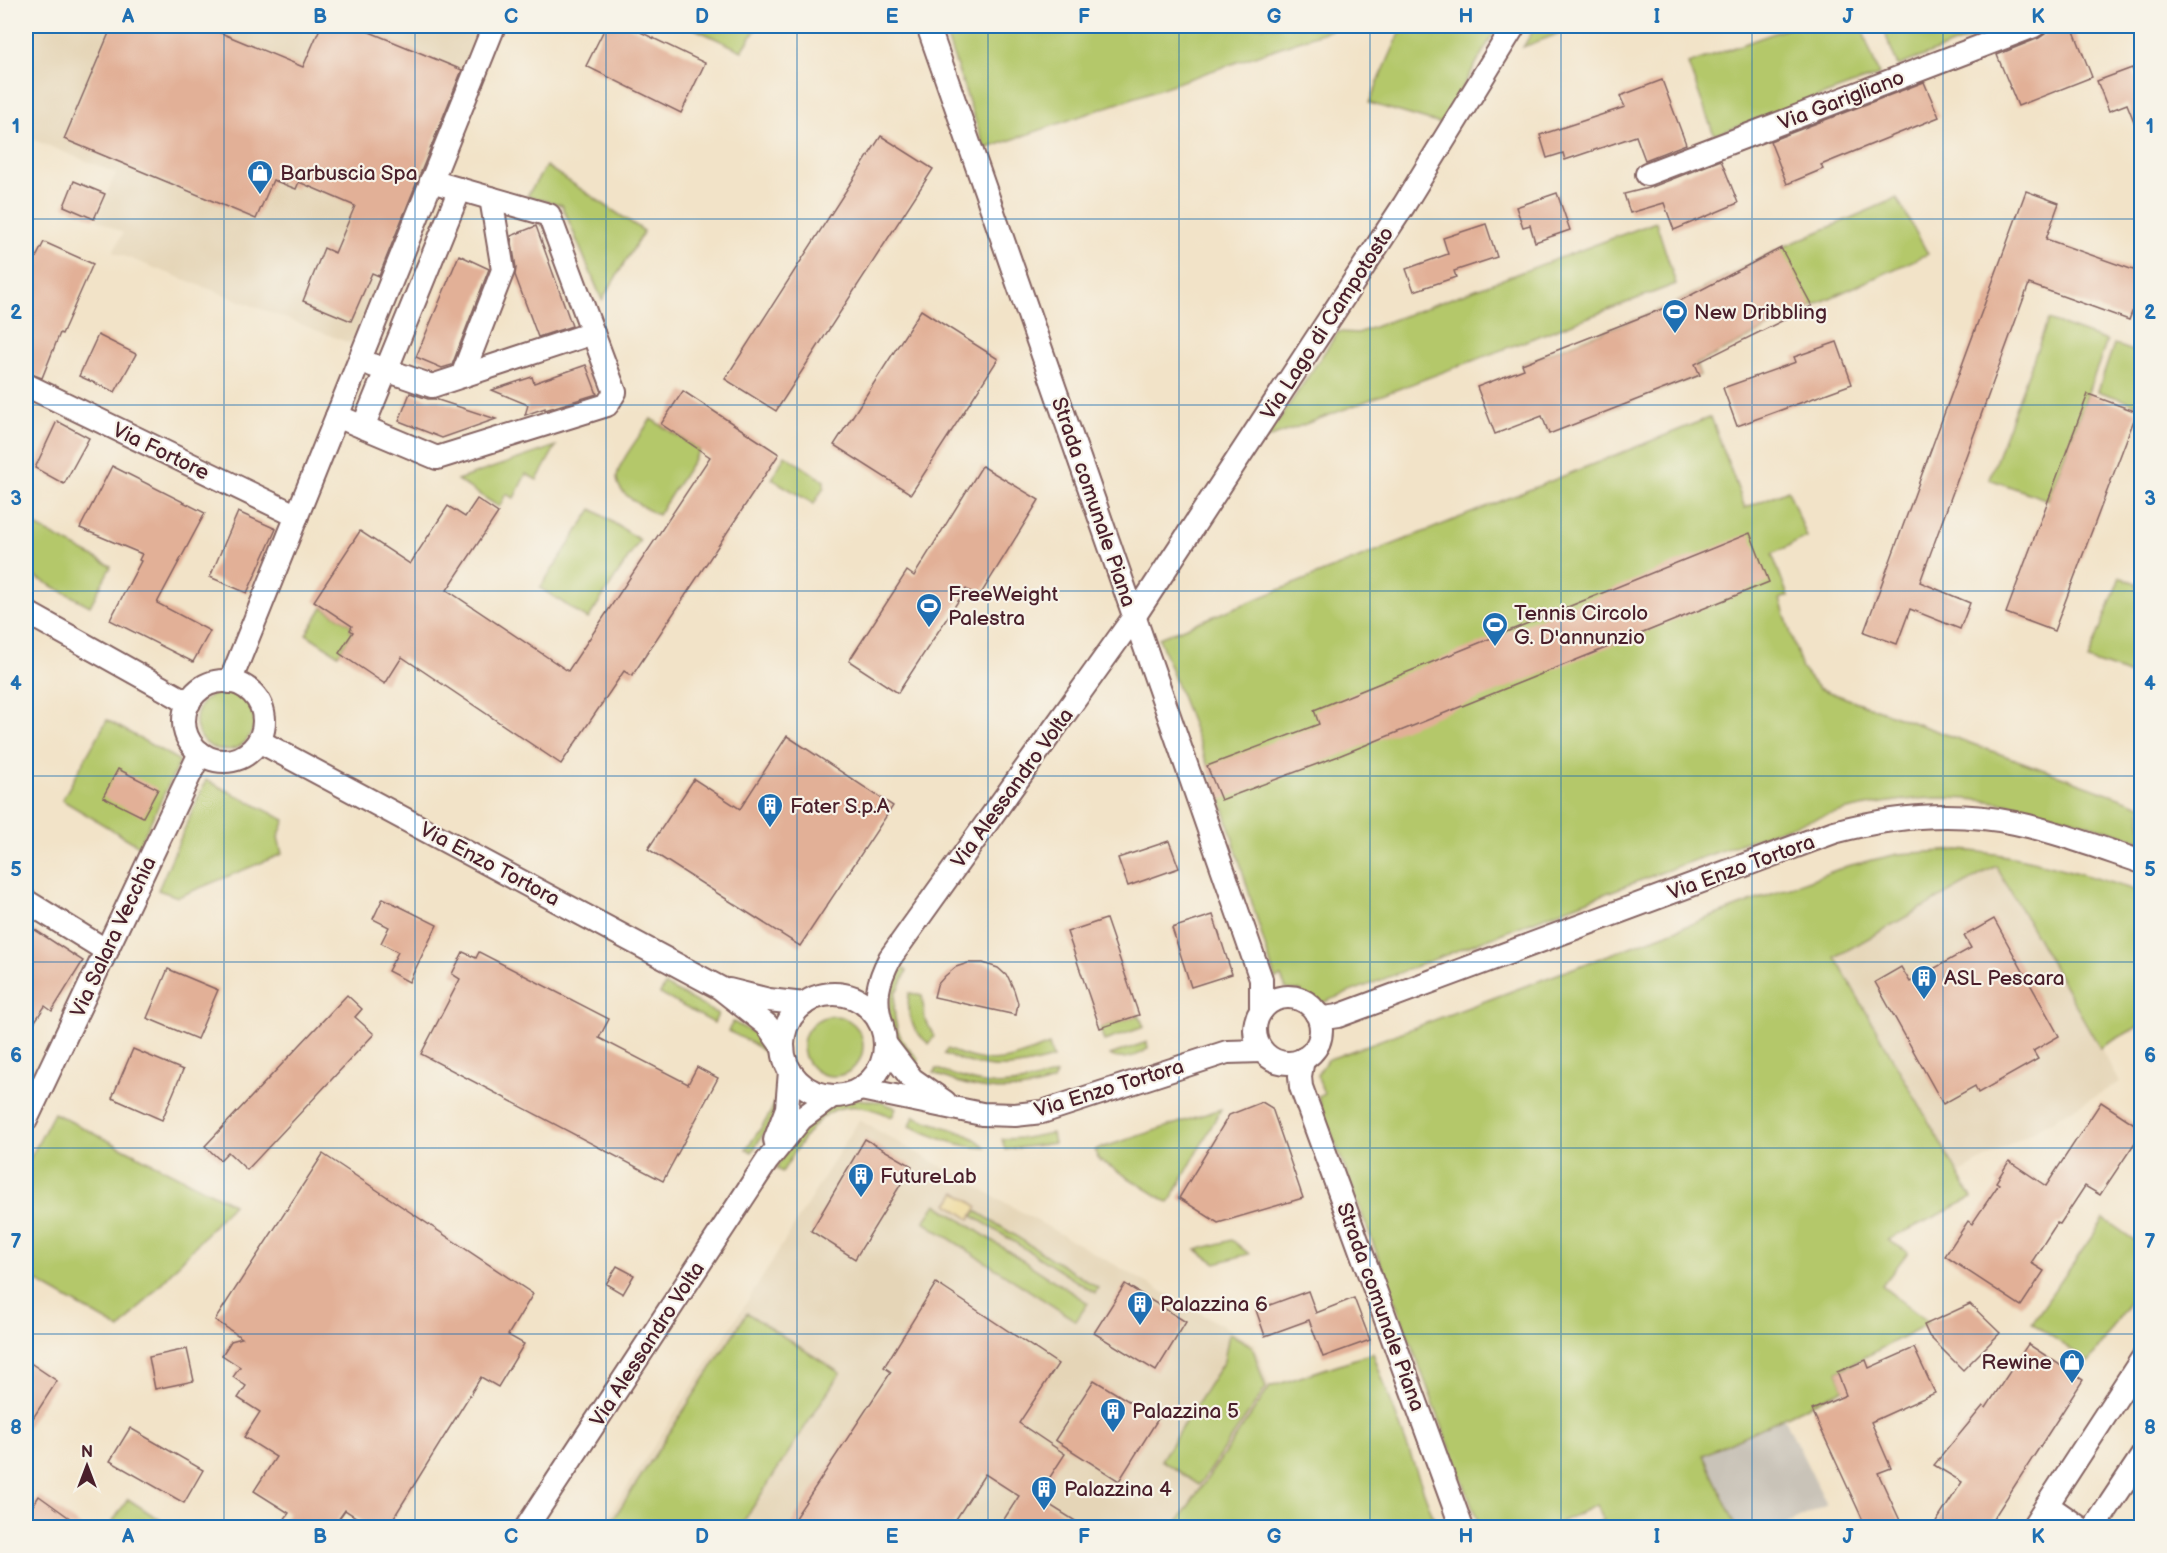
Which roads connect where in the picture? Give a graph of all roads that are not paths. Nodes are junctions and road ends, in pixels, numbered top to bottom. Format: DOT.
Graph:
graph roads {
  1 [pos="494,26"];
  2 [pos="928,26"];
  3 [pos="1514,26"];
  4 [pos="2034,26"];
  5 [pos="1647,174"];
  6 [pos="431,182"];
  7 [pos="460,189"];
  8 [pos="491,198"];
  9 [pos="593,333"];
  10 [pos="360,360"];
  11 [pos="386,370"];
  12 [pos="462,376"];
  13 [pos="26,385"];
  14 [pos="337,416"];
  15 [pos="363,427"];
  16 [pos="297,516"];
  17 [pos="26,612"];
  18 [pos="1134,617"];
  19 [pos="230,681"];
  20 [pos="189,703"];
  21 [pos="259,741"];
  22 [pos="200,753"];
  23 [pos="2142,862"];
  24 [pos="26,901"];
  25 [pos="107,951"];
  26 [pos="890,958"];
  27 [pos="1261,979"];
  28 [pos="720,988"];
  29 [pos="838,994"];
  30 [pos="1283,998"];
  31 [pos="804,1004"];
  32 [pos="1353,1009"];
  33 [pos="1316,1013"];
  34 [pos="1258,1020"];
  35 [pos="884,1035"];
  36 [pos="1320,1037"];
  37 [pos="783,1046"];
  38 [pos="1227,1052"];
  39 [pos="1269,1056"];
  40 [pos="1303,1059"];
  41 [pos="790,1071"];
  42 [pos="1301,1087"];
  43 [pos="861,1089"];
  44 [pos="831,1097"];
  45 [pos="954,1108"];
  46 [pos="26,1120"];
  47 [pos="767,1161"];
  48 [pos="2142,1359"];
  49 [pos="2142,1456"];
  50 [pos="2047,1506"];
  51 [pos="526,1527"];
  52 [pos="1462,1527"];
  53 [pos="2032,1527"];
  54 [pos="2080,1527"];
  55 [pos="2094,1527"];
  1 -- 6 [label="street"];
  2 -- 18 [label="street, Strada comunale Piana"];
  3 -- 18 [label="street, Via Lago di Campotosto"];
  4 -- 5 [label="street, Via Garigliano"];
  6 -- 7 [label="street"];
  6 -- 10 [label="street"];
  7 -- 8 [label="street"];
  7 -- 11 [label="street"];
  8 -- 9 [label="street"];
  8 -- 12 [label="street"];
  9 -- 12 [label="street"];
  9 -- 15 [label="street"];
  10 -- 11 [label="street"];
  10 -- 14 [label="street"];
  11 -- 12 [label="street"];
  11 -- 15 [label="street"];
  13 -- 16 [label="street, Via Fortore"];
  14 -- 15 [label="street"];
  14 -- 16 [label="street"];
  16 -- 19 [label="street"];
  17 -- 20 [label="street"];
  18 -- 26 [label="street, Via Alessandro Volta"];
  18 -- 27 [label="street, Strada comunale Piana"];
  19 -- 20 [label="street"];
  19 -- 21 [label="street"];
  20 -- 22 [label="street"];
  21 -- 22 [label="street"];
  21 -- 28 [label="street, Via Enzo Tortora"];
  22 -- 25 [label="street, Via Salara Vecchia"];
  23 -- 32 [label="street, Via Enzo Tortora"];
  24 -- 25 [label="street"];
  25 -- 46 [label="street, Via Salara Vecchia"];
  26 -- 29 [label="street, Via Alessandro Volta"];
  26 -- 35 [label="street, Via Alessandro Volta"];
  27 -- 30 [label="street, Strada comunale Piana"];
  27 -- 34 [label="street, Strada comunale Piana"];
  28 -- 31 [label="street, Via Enzo Tortora"];
  28 -- 37 [label="street, Via Enzo Tortora"];
  29 -- 31 [label="street"];
  29 -- 35 [label="street"];
  30 -- 33 [label="street"];
  30 -- 34 [label="street"];
  31 -- 37 [label="street"];
  32 -- 33 [label="street, Via Enzo Tortora"];
  32 -- 36 [label="street, Via Enzo Tortora"];
  33 -- 36 [label="street"];
  34 -- 38 [label="street, Via Enzo Tortora"];
  34 -- 39 [label="street"];
  35 -- 43 [label="street"];
  35 -- 45 [label="street, Via Enzo Tortora"];
  36 -- 40 [label="street"];
  37 -- 41 [label="street"];
  38 -- 39 [label="street, Via Enzo Tortora"];
  38 -- 45 [label="street, Via Enzo Tortora"];
  39 -- 40 [label="street"];
  39 -- 42 [label="street, Strada comunale Piana"];
  40 -- 42 [label="street, Strada comunale Piana"];
  41 -- 44 [label="street"];
  41 -- 47 [label="street, Via Alessandro Volta"];
  42 -- 52 [label="street, Strada comunale Piana"];
  43 -- 44 [label="street"];
  43 -- 45 [label="street, Via Enzo Tortora"];
  44 -- 47 [label="street, Via Alessandro Volta"];
  47 -- 51 [label="street, Via Alessandro Volta"];
  48 -- 50 [label="street"];
  49 -- 55 [label="street"];
  50 -- 53 [label="street"];
  50 -- 54 [label="street"];
}
